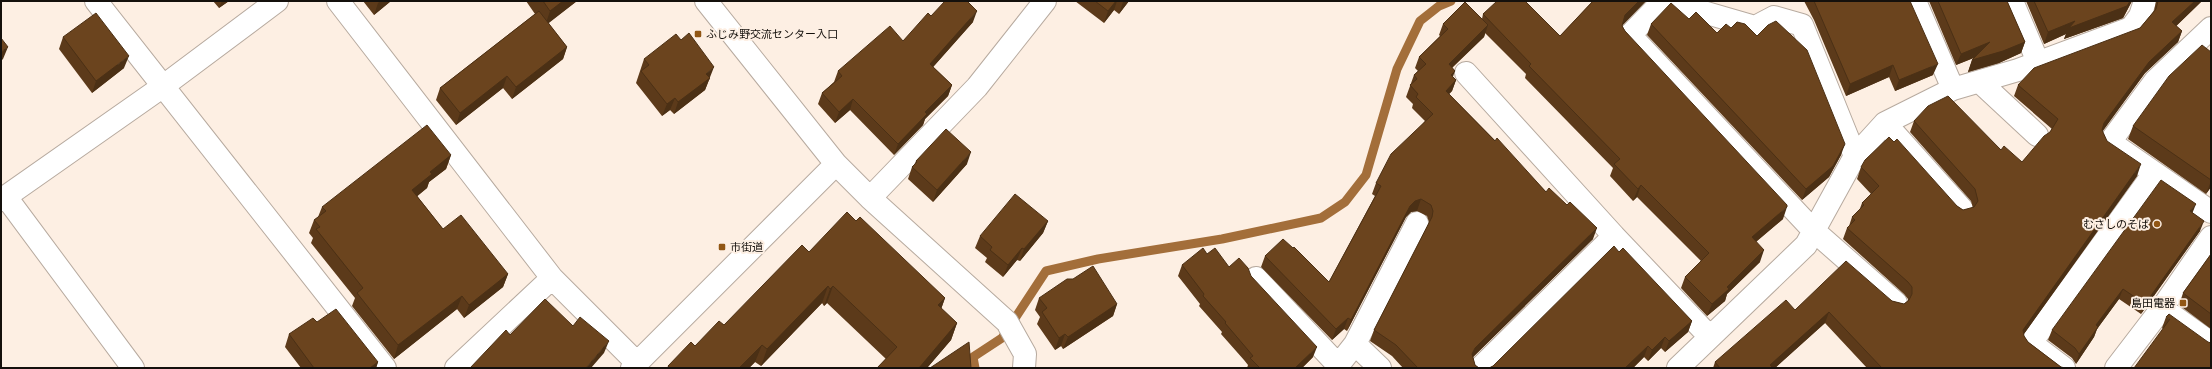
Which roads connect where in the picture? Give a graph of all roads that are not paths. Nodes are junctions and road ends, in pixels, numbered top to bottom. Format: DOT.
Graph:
graph roads {
  1 [pos="96,1"];
  2 [pos="277,1"];
  3 [pos="338,1"];
  4 [pos="706,1"];
  5 [pos="1045,1"];
  6 [pos="1664,1"];
  7 [pos="1915,1"];
  8 [pos="2012,1"];
  9 [pos="2145,1"];
  10 [pos="2211,28"];
  11 [pos="2038,62"];
  12 [pos="1466,73"];
  13 [pos="1980,82"];
  14 [pos="162,87"];
  15 [pos="1953,89"];
  16 [pos="1885,123"];
  17 [pos="2037,135"];
  18 [pos="1855,156"];
  19 [pos="836,164"];
  20 [pos="2154,173"];
  21 [pos="3,198"];
  22 [pos="870,198"];
  23 [pos="1962,209"];
  24 [pos="2211,212"];
  25 [pos="1417,223"];
  26 [pos="1813,230"];
  27 [pos="1614,236"];
  28 [pos="2211,237"];
  29 [pos="552,278"];
  30 [pos="1256,278"];
  31 [pos="1896,303"];
  32 [pos="2162,308"];
  33 [pos="1710,336"];
  34 [pos="2211,343"];
  35 [pos="1355,344"];
  36 [pos="635,366"];
  37 [pos="1337,366"];
  38 [pos="134,368"];
  39 [pos="385,368"];
  40 [pos="456,368"];
  41 [pos="1024,368"];
  42 [pos="1380,368"];
  43 [pos="1480,368"];
  44 [pos="1678,368"];
  45 [pos="2064,368"];
  46 [pos="2116,368"];
  1 -- 14 [label="street"];
  2 -- 14 [label="street"];
  3 -- 29 [label="street"];
  4 -- 19 [label="street"];
  5 -- 22 [label="street"];
  6 -- 18 [label="street"];
  6 -- 26 [label="street"];
  7 -- 15 [label="street"];
  8 -- 11 [label="street"];
  9 -- 11 [label="street"];
  10 -- 20 [label="street"];
  11 -- 13 [label="street"];
  12 -- 27 [label="street"];
  13 -- 15 [label="street"];
  13 -- 17 [label="street"];
  14 -- 21 [label="street"];
  14 -- 39 [label="street"];
  15 -- 16 [label="street"];
  16 -- 18 [label="street"];
  16 -- 23 [label="street"];
  18 -- 26 [label="street"];
  19 -- 22 [label="street"];
  19 -- 36 [label="street"];
  20 -- 24 [label="street"];
  20 -- 45 [label="street"];
  21 -- 38 [label="street"];
  22 -- 41 [label="street"];
  25 -- 35 [label="street"];
  26 -- 31 [label="street"];
  26 -- 33 [label="street"];
  27 -- 33 [label="street"];
  27 -- 43 [label="street"];
  28 -- 32 [label="street"];
  29 -- 36 [label="street"];
  29 -- 40 [label="street"];
  30 -- 37 [label="street"];
  32 -- 34 [label="street"];
  32 -- 46 [label="street"];
  33 -- 44 [label="street"];
  35 -- 37 [label="street"];
  35 -- 42 [label="street"];
}
